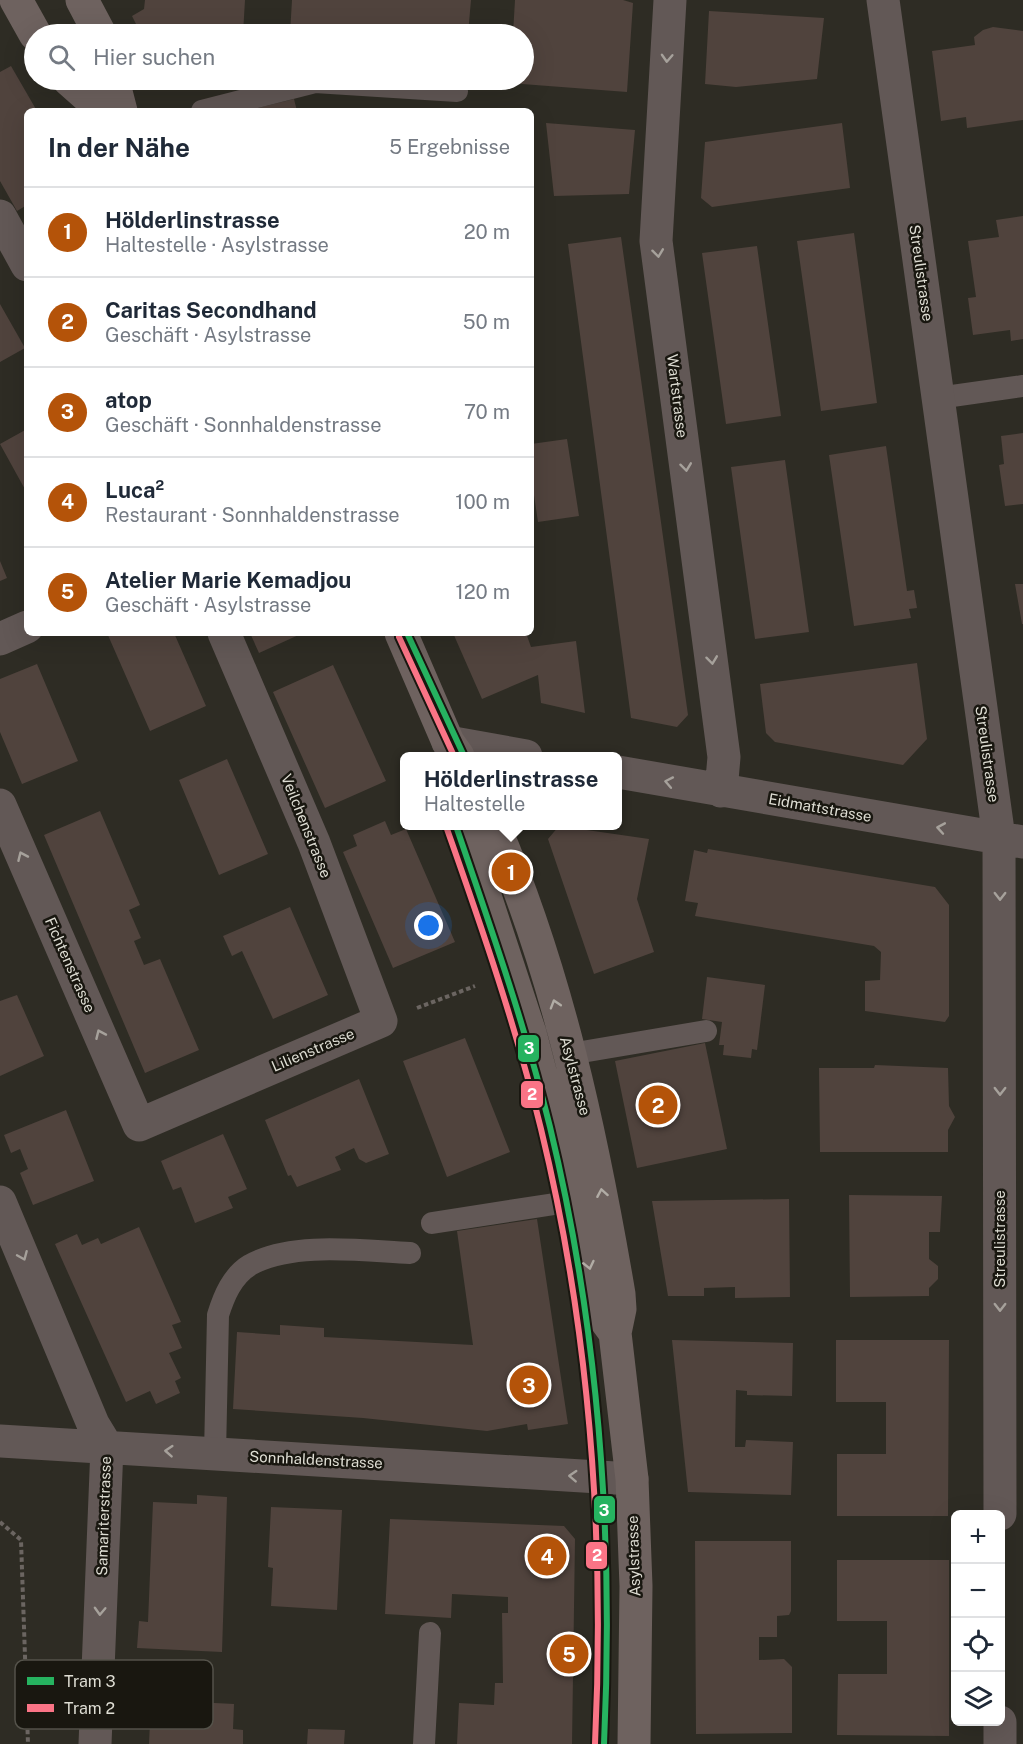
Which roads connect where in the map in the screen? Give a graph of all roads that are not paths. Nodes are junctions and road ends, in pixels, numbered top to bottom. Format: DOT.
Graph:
graph roads {
  1 [pos="16,0"];
  2 [pos="82,0"];
  3 [pos="670,0"];
  4 [pos="883,0"];
  5 [pos="29,24"];
  6 [pos="95,24"];
  7 [pos="80,90"];
  8 [pos="116,90"];
  9 [pos="284,90"];
  10 [pos="441,90"];
  11 [pos="457,91"];
  12 [pos="101,108"];
  13 [pos="120,108"];
  14 [pos="214,108"];
  15 [pos="0,216"];
  16 [pos="24,260"];
  17 [pos="1023,386"];
  18 [pos="938,398"];
  19 [pos="24,628"];
  20 [pos="225,636"];
  21 [pos="402,636"];
  22 [pos="0,639"];
  23 [pos="451,752"];
  24 [pos="622,773"];
  25 [pos="721,791"];
  26 [pos="0,805"];
  27 [pos="464,830"];
  28 [pos="496,830"];
  29 [pos="1011,840"];
  30 [pos="381,1021"];
  31 [pos="706,1031"];
  32 [pos="570,1054"];
  33 [pos="139,1125"];
  34 [pos="574,1201"];
  35 [pos="0,1202"];
  36 [pos="432,1223"];
  37 [pos="410,1253"];
  38 [pos="615,1333"];
  39 [pos="0,1441"];
  40 [pos="107,1447"];
  41 [pos="214,1454"];
  42 [pos="632,1479"];
  43 [pos="1000,1510"];
  44 [pos="430,1633"];
  45 [pos="98,1660"];
  46 [pos="1000,1726"];
  47 [pos="96,1729"];
  48 [pos="95,1744"];
  49 [pos="424,1744"];
  50 [pos="634,1744"];
  51 [pos="1000,1744"];
  1 -- 5 [label="main road"];
  2 -- 6 [label="main road"];
  3 -- 25 [label="street, Wartstrasse, one-way"];
  4 -- 18 [label="street, Streulistrasse"];
  7 -- 12 [label="main road"];
  8 -- 13 [label="main road"];
  9 -- 14 [label="lane"];
  10 -- 11 [label="lane"];
  15 -- 16 [label="street"];
  17 -- 18 [label="lane"];
  18 -- 29 [label="street, Streulistrasse"];
  19 -- 22 [label="street"];
  20 -- 30 [label="street, Veilchenstrasse"];
  21 -- 23 [label="main road"];
  25 -- 24 [label="street, Eidmattstrasse, one-way"];
  29 -- 25 [label="street, Eidmattstrasse, one-way"];
  33 -- 26 [label="street, Fichtenstrasse, one-way"];
  27 -- 34 [label="main road, Asylstrasse"];
  32 -- 28 [label="main road, Asylstrasse, one-way"];
  29 -- 43 [label="street, Streulistrasse, one-way"];
  30 -- 33 [label="street, Lilienstrasse"];
  31 -- 32 [label="lane"];
  38 -- 32 [label="main road, Asylstrasse, one-way"];
  34 -- 36 [label="lane"];
  34 -- 38 [label="main road, Asylstrasse, one-way"];
  35 -- 40 [label="street, Samariterstrasse, one-way"];
  37 -- 41 [label="lane"];
  38 -- 42 [label="main road, Asylstrasse"];
  39 -- 40 [label="street, Sonnhaldenstrasse"];
  41 -- 40 [label="street, Sonnhaldenstrasse, one-way"];
  40 -- 45 [label="street, Samariterstrasse, one-way"];
  42 -- 41 [label="street, Sonnhaldenstrasse, one-way"];
  42 -- 50 [label="main road, Asylstrasse"];
  44 -- 49 [label="lane"];
  46 -- 51 [label="street"];
  47 -- 48 [label="street, Samariterstrasse, one-way"];
}
